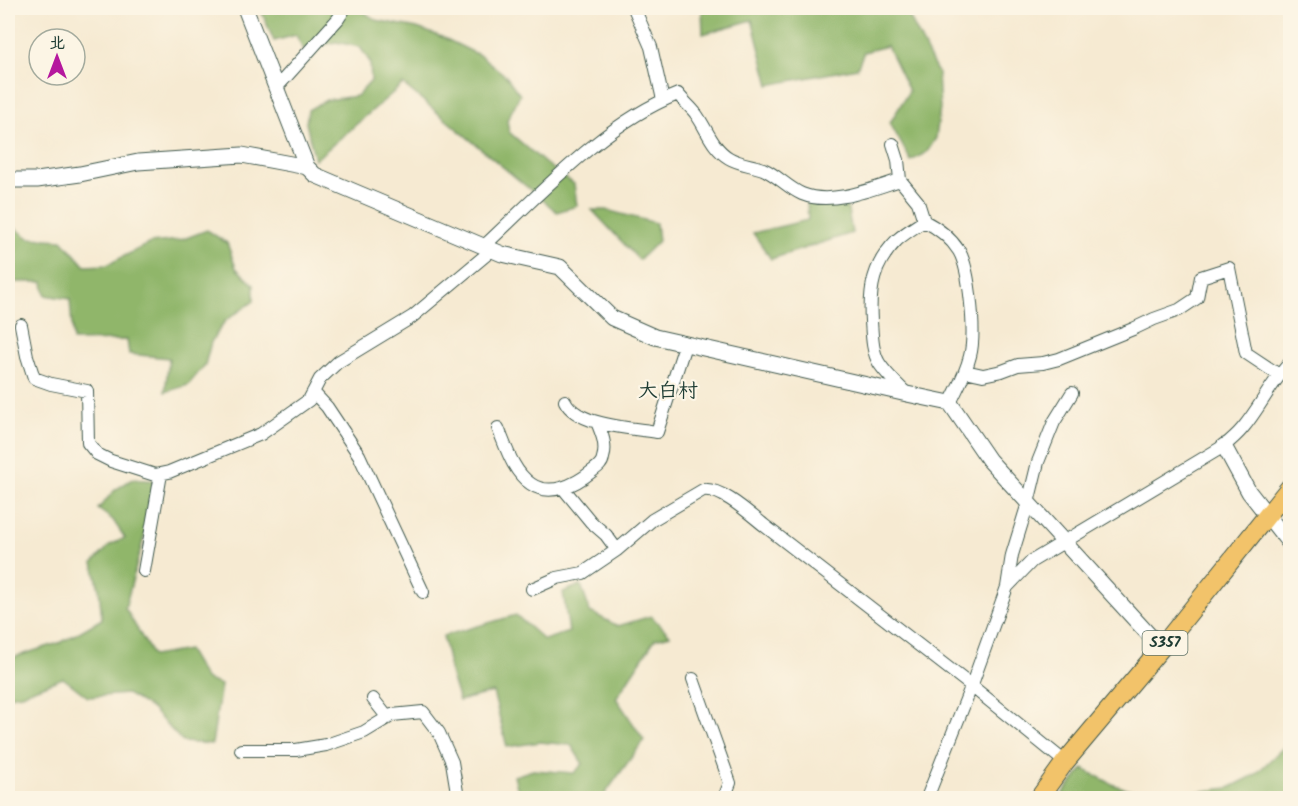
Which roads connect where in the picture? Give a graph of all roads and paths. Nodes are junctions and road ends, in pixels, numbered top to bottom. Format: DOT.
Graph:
graph roads {
  1 [pos="245,8"];
  2 [pos="345,8"];
  3 [pos="634,8"];
  4 [pos="276,88"];
  5 [pos="663,100"];
  6 [pos="893,144"];
  7 [pos="307,167"];
  8 [pos="8,180"];
  9 [pos="900,180"];
  10 [pos="924,221"];
  11 [pos="488,249"];
  12 [pos="21,325"];
  13 [pos="685,345"];
  14 [pos="1290,363"];
  15 [pos="966,371"];
  16 [pos="1279,375"];
  17 [pos="313,392"];
  18 [pos="1072,393"];
  19 [pos="907,394"];
  20 [pos="565,401"];
  21 [pos="950,403"];
  22 [pos="597,422"];
  23 [pos="498,428"];
  24 [pos="1224,446"];
  25 [pos="161,474"];
  26 [pos="1290,487"];
  27 [pos="563,488"];
  28 [pos="1028,503"];
  29 [pos="1268,515"];
  30 [pos="1064,542"];
  31 [pos="1290,544"];
  32 [pos="617,550"];
  33 [pos="144,571"];
  34 [pos="1007,587"];
  35 [pos="532,589"];
  36 [pos="423,592"];
  37 [pos="1161,648"];
  38 [pos="693,679"];
  39 [pos="971,687"];
  40 [pos="373,699"];
  41 [pos="388,718"];
  42 [pos="241,750"];
  43 [pos="1065,762"];
  44 [pos="458,798"];
  45 [pos="727,798"];
  46 [pos="927,798"];
  47 [pos="1038,798"];
  1 -- 4 [label="street"];
  2 -- 4 [label="street"];
  3 -- 5 [label="street"];
  4 -- 7 [label="street"];
  5 -- 9 [label="street"];
  5 -- 11 [label="street"];
  6 -- 9 [label="street"];
  7 -- 8 [label="street"];
  7 -- 11 [label="street"];
  9 -- 10 [label="street"];
  10 -- 15 [label="street"];
  10 -- 19 [label="street"];
  11 -- 13 [label="street"];
  11 -- 17 [label="street"];
  12 -- 25 [label="street"];
  13 -- 19 [label="street"];
  13 -- 22 [label="street"];
  14 -- 16 [label="street"];
  15 -- 16 [label="street"];
  15 -- 21 [label="street"];
  16 -- 24 [label="street"];
  17 -- 25 [label="street"];
  17 -- 36 [label="street"];
  18 -- 28 [label="street"];
  19 -- 21 [label="street"];
  20 -- 22 [label="street"];
  21 -- 28 [label="street"];
  22 -- 27 [label="street"];
  23 -- 27 [label="street"];
  24 -- 29 [label="street"];
  24 -- 30 [label="street"];
  25 -- 33 [label="street"];
  26 -- 29 [label="main road, S357"];
  27 -- 32 [label="street"];
  28 -- 30 [label="street"];
  28 -- 34 [label="street"];
  29 -- 31 [label="street"];
  29 -- 37 [label="main road, S357"];
  30 -- 34 [label="street"];
  30 -- 37 [label="street"];
  32 -- 35 [label="street"];
  32 -- 39 [label="street"];
  34 -- 39 [label="street"];
  37 -- 43 [label="main road, S357"];
  38 -- 45 [label="street"];
  39 -- 43 [label="street"];
  39 -- 46 [label="street"];
  40 -- 41 [label="street"];
  41 -- 42 [label="street"];
  41 -- 44 [label="street"];
  43 -- 47 [label="main road, S357"];
}
